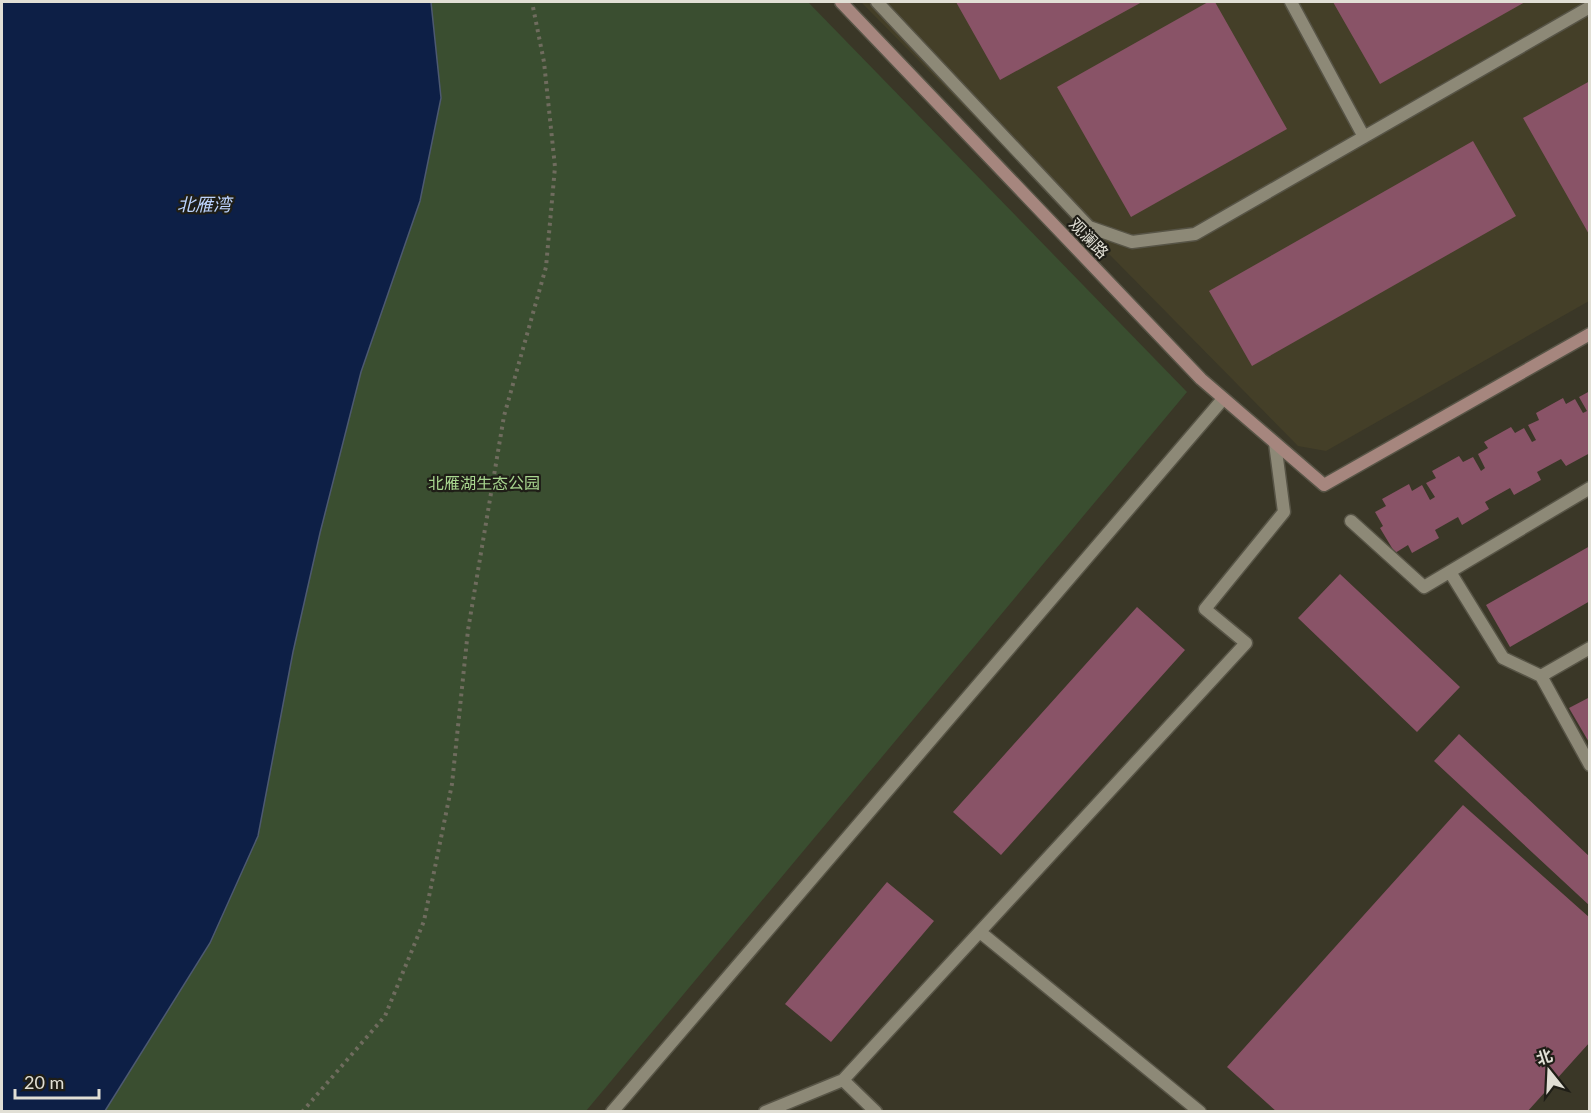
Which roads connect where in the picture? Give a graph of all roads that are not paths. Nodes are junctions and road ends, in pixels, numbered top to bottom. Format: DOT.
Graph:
graph roads {
  1 [pos="842,2"];
  2 [pos="877,2"];
  3 [pos="1291,2"];
  4 [pos="1590,7"];
  5 [pos="1364,137"];
  6 [pos="1590,334"];
  7 [pos="1223,399"];
  8 [pos="1275,443"];
  9 [pos="1590,488"];
  10 [pos="1351,521"];
  11 [pos="1450,572"];
  12 [pos="1590,648"];
  13 [pos="1541,676"];
  14 [pos="1590,765"];
  15 [pos="980,932"];
  16 [pos="843,1080"];
  17 [pos="612,1112"];
  18 [pos="765,1112"];
  19 [pos="876,1112"];
  20 [pos="1200,1112"];
  1 -- 7 [label="street, 观澜路"];
  2 -- 5 [label="lane"];
  3 -- 5 [label="lane"];
  4 -- 5 [label="lane"];
  6 -- 8 [label="street, 观澜路"];
  7 -- 8 [label="street, 观澜路"];
  7 -- 17 [label="lane"];
  8 -- 15 [label="lane"];
  9 -- 11 [label="lane"];
  10 -- 11 [label="lane"];
  11 -- 13 [label="lane"];
  12 -- 13 [label="lane"];
  13 -- 14 [label="lane"];
  15 -- 16 [label="lane"];
  15 -- 20 [label="lane"];
  16 -- 18 [label="lane"];
  16 -- 19 [label="lane"];
}
